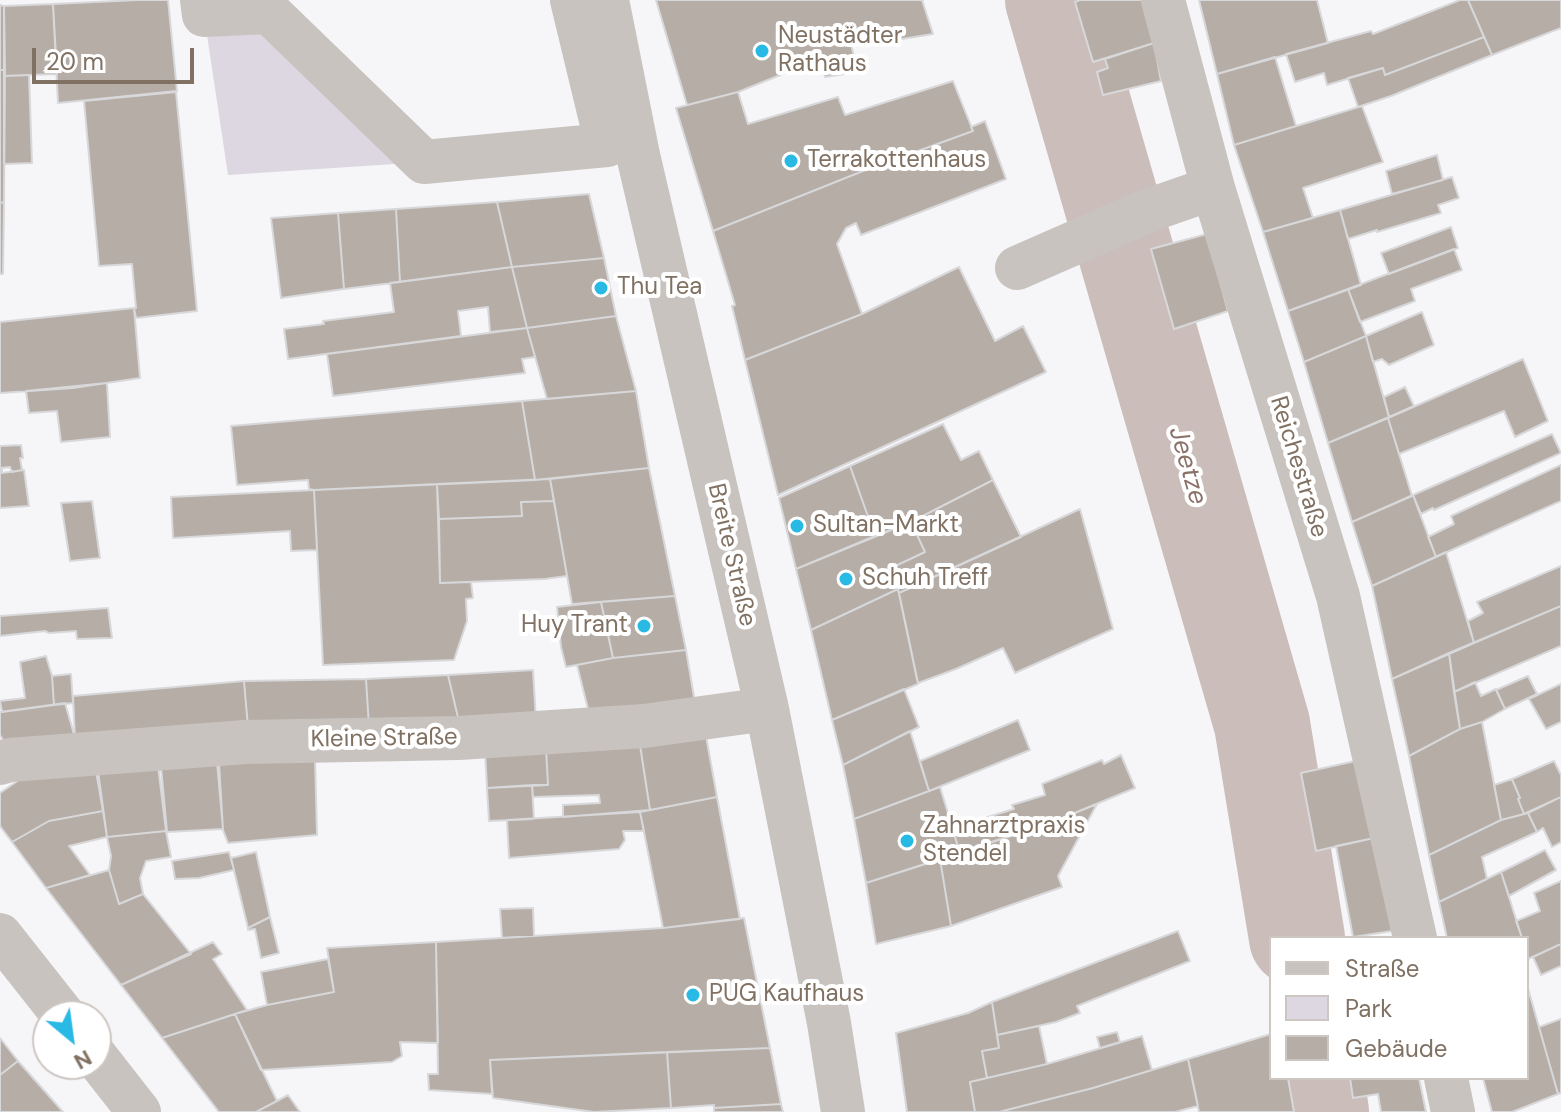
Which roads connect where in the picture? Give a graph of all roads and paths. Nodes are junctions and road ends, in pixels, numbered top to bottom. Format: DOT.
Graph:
graph roads {
  1 [pos="202,0"];
  2 [pos="572,0"];
  3 [pos="607,0"];
  4 [pos="1163,0"];
  5 [pos="1213,188"];
  6 [pos="1017,268"];
  7 [pos="767,709"];
  8 [pos="0,763"];
  9 [pos="0,935"];
  10 [pos="1415,936"];
  11 [pos="51,1000"];
  12 [pos="112,1077"];
  13 [pos="1446,1080"];
  14 [pos="139,1112"];
  15 [pos="843,1112"];
  16 [pos="1453,1112"];
  1 -- 2 [label="street"];
  3 -- 7 [label="street, Breite Straße"];
  4 -- 5 [label="street, Reichestraße"];
  5 -- 6 [label="street"];
  5 -- 10 [label="street, Reichestraße"];
  7 -- 8 [label="street, Kleine Straße"];
  7 -- 15 [label="street, Breite Straße"];
  9 -- 11 [label="street"];
  12 -- 14 [label="street"];
  13 -- 16 [label="street"];
}
